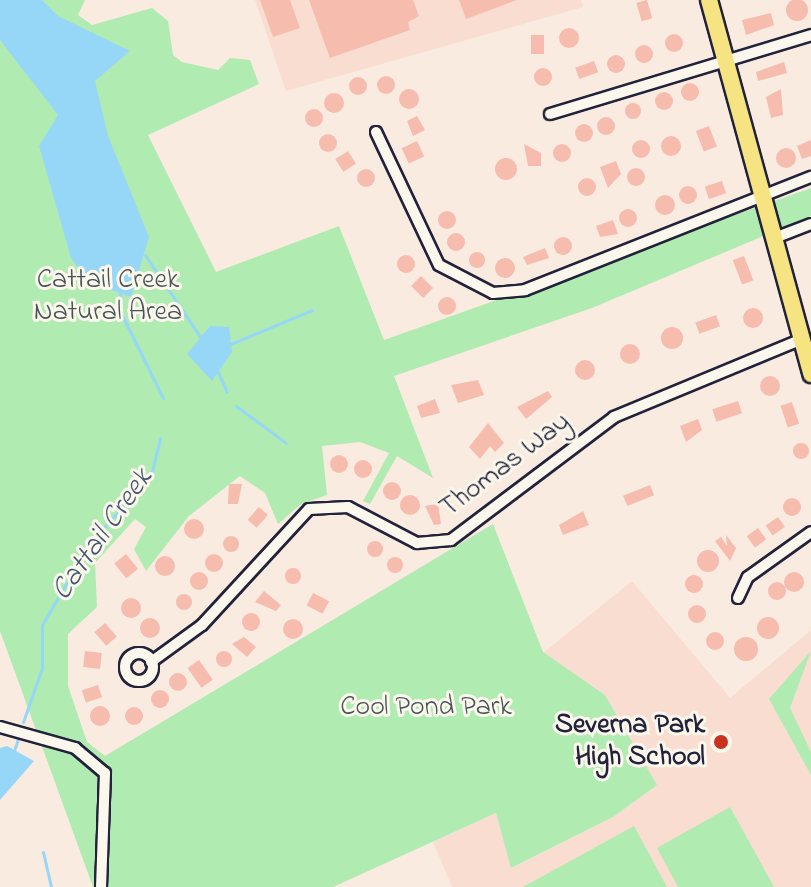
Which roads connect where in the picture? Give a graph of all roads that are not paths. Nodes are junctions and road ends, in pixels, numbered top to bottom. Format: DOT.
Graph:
graph roads {
  1 [pos="709,0"];
  2 [pos="811,35"];
  3 [pos="723,58"];
  4 [pos="550,114"];
  5 [pos="376,132"];
  6 [pos="811,177"];
  7 [pos="759,198"];
  8 [pos="811,224"];
  9 [pos="770,239"];
  10 [pos="800,340"];
  11 [pos="811,374"];
  12 [pos="811,532"];
  13 [pos="738,598"];
  14 [pos="151,662"];
  15 [pos="0,727"];
  16 [pos="101,887"];
  1 -- 3 [label="main road"];
  2 -- 3 [label="street"];
  3 -- 4 [label="street"];
  3 -- 7 [label="main road"];
  5 -- 7 [label="street"];
  6 -- 7 [label="street"];
  7 -- 9 [label="main road"];
  8 -- 9 [label="street"];
  9 -- 10 [label="main road"];
  10 -- 11 [label="main road"];
  10 -- 14 [label="street, Thomas Way"];
  12 -- 13 [label="street"];
  15 -- 16 [label="street"];
}
